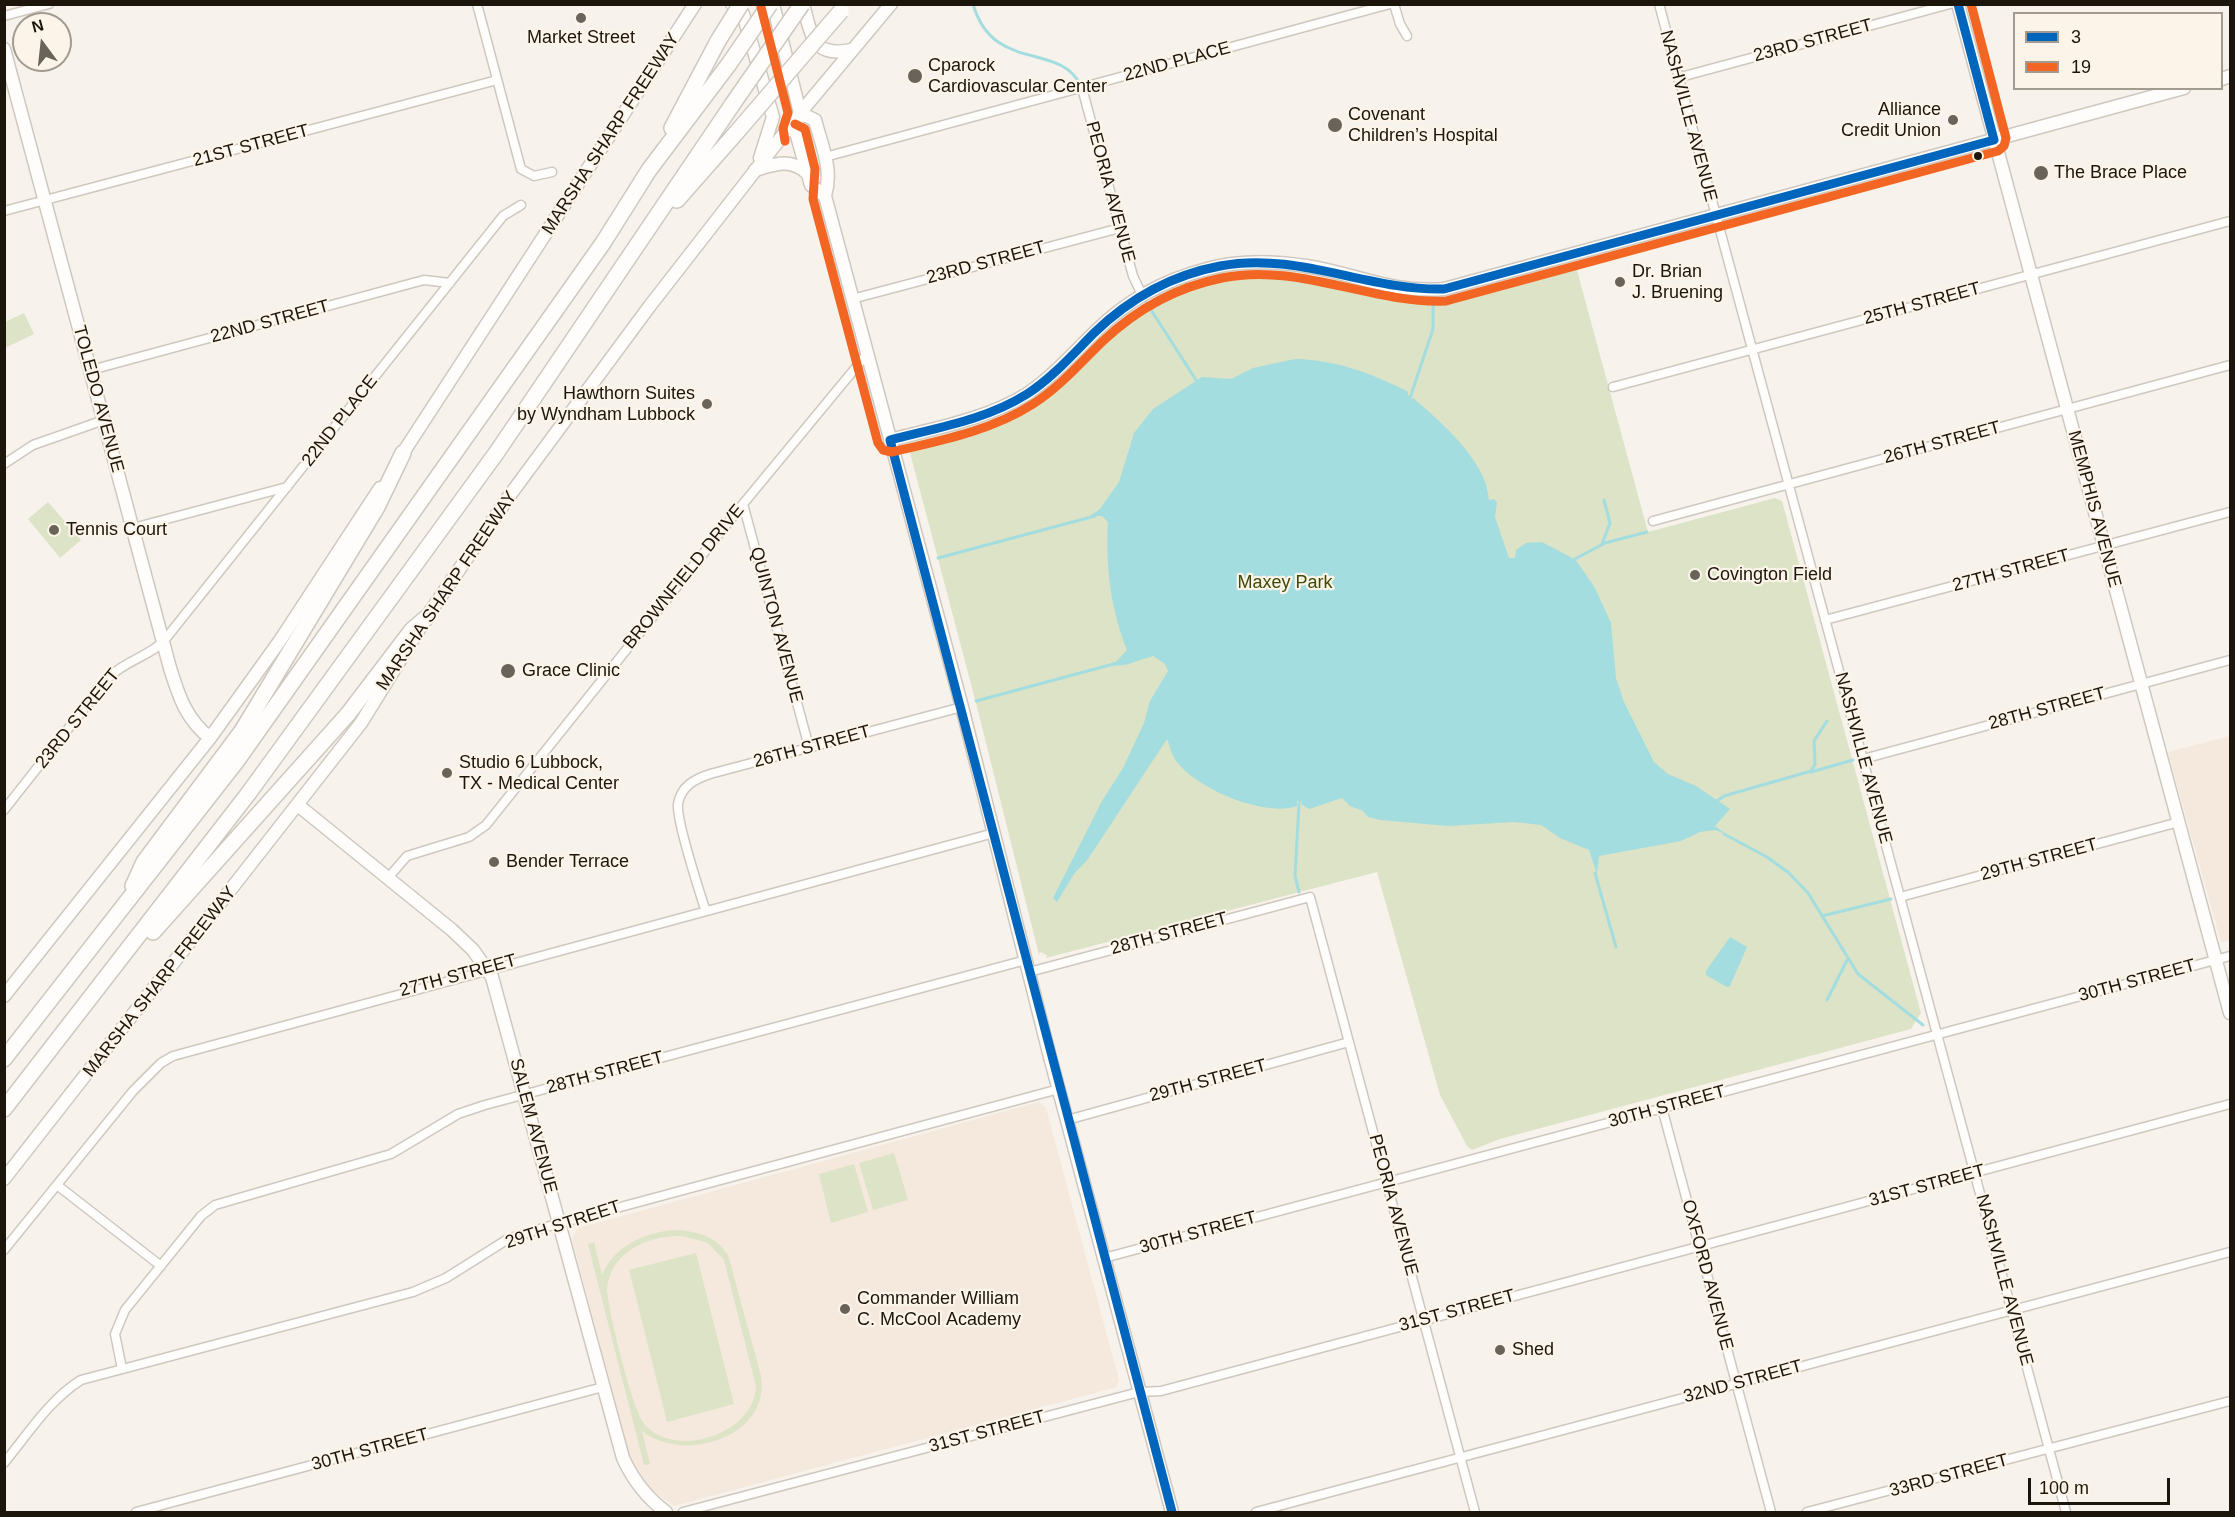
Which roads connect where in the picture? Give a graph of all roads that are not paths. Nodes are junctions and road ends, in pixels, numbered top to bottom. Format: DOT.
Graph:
graph roads {
  1 [pos="49,4"];
  2 [pos="477,4"];
  3 [pos="706,4"];
  4 [pos="732,4"];
  5 [pos="741,4"];
  6 [pos="771,4"];
  7 [pos="802,4"];
  8 [pos="891,4"];
  9 [pos="1392,4"];
  10 [pos="1659,4"];
  11 [pos="1950,4"];
  12 [pos="1958,4"];
  13 [pos="694,7"];
  14 [pos="843,8"];
  15 [pos="1360,8"];
  16 [pos="4,16"];
  17 [pos="1407,36"];
  18 [pos="4,48"];
  19 [pos="852,50"];
  20 [pos="1677,78"];
  21 [pos="497,80"];
  22 [pos="1082,88"];
  23 [pos="2177,90"];
  24 [pos="800,113"];
  25 [pos="1994,140"];
  26 [pos="825,158"];
  27 [pos="649,170"];
  28 [pos="755,170"];
  29 [pos="552,172"];
  30 [pos="807,173"];
  31 [pos="825,196"];
  32 [pos="45,200"];
  33 [pos="521,206"];
  34 [pos="4,212"];
  35 [pos="1715,216"];
  36 [pos="2230,221"];
  37 [pos="1120,228"];
  38 [pos="637,245"];
  39 [pos="2031,275"];
  40 [pos="450,283"];
  41 [pos="1142,295"];
  42 [pos="852,299"];
  43 [pos="1752,350"];
  44 [pos="867,354"];
  45 [pos="2230,365"];
  46 [pos="90,369"];
  47 [pos="1613,387"];
  48 [pos="2067,409"];
  49 [pos="104,420"];
  50 [pos="890,440"];
  51 [pos="403,453"];
  52 [pos="4,464"];
  53 [pos="1788,484"];
  54 [pos="288,487"];
  55 [pos="743,504"];
  56 [pos="2230,512"];
  57 [pos="1653,521"];
  58 [pos="132,528"];
  59 [pos="2103,546"];
  60 [pos="426,618"];
  61 [pos="1825,620"];
  62 [pos="163,642"];
  63 [pos="2230,660"];
  64 [pos="2141,684"];
  65 [pos="962,707"];
  66 [pos="210,738"];
  67 [pos="809,747"];
  68 [pos="1863,759"];
  69 [pos="299,806"];
  70 [pos="4,810"];
  71 [pos="2179,822"];
  72 [pos="994,832"];
  73 [pos="388,878"];
  74 [pos="1310,897"];
  75 [pos="1900,897"];
  76 [pos="705,909"];
  77 [pos="120,913"];
  78 [pos="2230,956"];
  79 [pos="2216,960"];
  80 [pos="1027,966"];
  81 [pos="488,969"];
  82 [pos="4,996"];
  83 [pos="2230,1013"];
  84 [pos="70,1024"];
  85 [pos="1937,1034"];
  86 [pos="1349,1042"];
  87 [pos="4,1059"];
  88 [pos="1059,1089"];
  89 [pos="525,1094"];
  90 [pos="2230,1104"];
  91 [pos="1662,1108"];
  92 [pos="4,1109"];
  93 [pos="1067,1120"];
  94 [pos="1975,1173"];
  95 [pos="4,1179"];
  96 [pos="1387,1182"];
  97 [pos="57,1185"];
  98 [pos="560,1223"];
  99 [pos="1699,1246"];
  100 [pos="4,1250"];
  101 [pos="2230,1252"];
  102 [pos="1104,1258"];
  103 [pos="161,1266"];
  104 [pos="2012,1311"];
  105 [pos="1424,1320"];
  106 [pos="122,1369"];
  107 [pos="1737,1384"];
  108 [pos="603,1387"];
  109 [pos="1139,1392"];
  110 [pos="2230,1401"];
  111 [pos="2049,1450"];
  112 [pos="1461,1458"];
  113 [pos="4,1463"];
  114 [pos="136,1512"];
  115 [pos="666,1512"];
  116 [pos="683,1512"];
  117 [pos="1173,1512"];
  118 [pos="1256,1512"];
  119 [pos="1475,1512"];
  120 [pos="1771,1512"];
  121 [pos="1807,1512"];
  122 [pos="2067,1512"];
  1 -- 16 [label="street"];
  2 -- 21 [label="street"];
  3 -- 13 [label="main road"];
  4 -- 28 [label="main road"];
  5 -- 27 [label="highway, bridge"];
  6 -- 24 [label="main road"];
  6 -- 27 [label="highway, bridge"];
  7 -- 19 [label="main road"];
  7 -- 38 [label="highway, MARSHA SHARP FREEWAY, bridge"];
  8 -- 19 [label="main road, MARSHA SHARP FREEWAY"];
  9 -- 15 [label="street, 22ND PLACE"];
  9 -- 17 [label="street"];
  10 -- 20 [label="street, NASHVILLE AVENUE"];
  11 -- 20 [label="street, 23RD STREET"];
  12 -- 25 [label="main road, MEMPHIS AVENUE"];
  13 -- 51 [label="main road, MARSHA SHARP FREEWAY"];
  14 -- 38 [label="highway, bridge"];
  15 -- 22 [label="street, 22ND PLACE"];
  18 -- 32 [label="main road, TOLEDO AVENUE"];
  19 -- 24 [label="main road, MARSHA SHARP FREEWAY"];
  20 -- 35 [label="street, NASHVILLE AVENUE"];
  21 -- 29 [label="street"];
  21 -- 32 [label="street, 21ST STREET"];
  22 -- 26 [label="street, 22ND PLACE"];
  22 -- 37 [label="street, PEORIA AVENUE"];
  23 -- 25 [label="main road"];
  24 -- 26 [label="main road"];
  24 -- 28 [label="main road, MARSHA SHARP FREEWAY"];
  24 -- 30 [label="main road"];
  25 -- 35 [label="main road"];
  25 -- 39 [label="main road, MEMPHIS AVENUE"];
  26 -- 31 [label="main road"];
  27 -- 77 [label="highway"];
  28 -- 30 [label="main road"];
  28 -- 60 [label="main road, MARSHA SHARP FREEWAY"];
  30 -- 31 [label="main road"];
  31 -- 42 [label="main road"];
  32 -- 34 [label="street, 21ST STREET"];
  32 -- 46 [label="main road, TOLEDO AVENUE"];
  33 -- 40 [label="street, 22ND PLACE"];
  35 -- 41 [label="main road"];
  35 -- 43 [label="street, NASHVILLE AVENUE"];
  36 -- 39 [label="street, 25TH STREET"];
  37 -- 41 [label="street, PEORIA AVENUE"];
  37 -- 42 [label="street, 23RD STREET"];
  38 -- 84 [label="highway, MARSHA SHARP FREEWAY"];
  39 -- 43 [label="street, 25TH STREET"];
  39 -- 48 [label="main road, MEMPHIS AVENUE"];
  40 -- 46 [label="street, 22ND STREET"];
  40 -- 54 [label="street, 22ND PLACE"];
  41 -- 50 [label="main road"];
  42 -- 44 [label="main road"];
  43 -- 47 [label="street, 25TH STREET"];
  43 -- 53 [label="street, NASHVILLE AVENUE"];
  44 -- 50 [label="main road"];
  44 -- 55 [label="street, BROWNFIELD DRIVE"];
  45 -- 48 [label="street, 26TH STREET"];
  46 -- 49 [label="main road, TOLEDO AVENUE"];
  48 -- 53 [label="street, 26TH STREET"];
  48 -- 59 [label="main road, MEMPHIS AVENUE"];
  49 -- 52 [label="street"];
  49 -- 58 [label="main road, TOLEDO AVENUE"];
  50 -- 65 [label="main road"];
  51 -- 66 [label="main road, MARSHA SHARP FREEWAY"];
  51 -- 77 [label="highway"];
  53 -- 57 [label="street, 26TH STREET"];
  53 -- 61 [label="street, NASHVILLE AVENUE"];
  54 -- 58 [label="street"];
  54 -- 62 [label="street, 22ND PLACE"];
  55 -- 67 [label="street, QUINTON AVENUE"];
  55 -- 73 [label="street, BROWNFIELD DRIVE"];
  56 -- 59 [label="street, 27TH STREET"];
  58 -- 62 [label="main road, TOLEDO AVENUE"];
  59 -- 61 [label="street, 27TH STREET"];
  59 -- 64 [label="main road, MEMPHIS AVENUE"];
  60 -- 69 [label="main road, MARSHA SHARP FREEWAY"];
  60 -- 84 [label="highway"];
  61 -- 68 [label="street, NASHVILLE AVENUE"];
  62 -- 66 [label="main road, TOLEDO AVENUE"];
  62 -- 70 [label="street, 23RD STREET"];
  63 -- 64 [label="street, 28TH STREET"];
  64 -- 68 [label="street, 28TH STREET"];
  64 -- 71 [label="main road, MEMPHIS AVENUE"];
  65 -- 67 [label="street, 26TH STREET"];
  65 -- 72 [label="main road"];
  66 -- 82 [label="main road, MARSHA SHARP FREEWAY"];
  67 -- 76 [label="street, 26TH STREET"];
  68 -- 75 [label="street, NASHVILLE AVENUE"];
  69 -- 73 [label="main road, SALEM AVENUE"];
  69 -- 95 [label="main road, MARSHA SHARP FREEWAY"];
  71 -- 75 [label="street, 29TH STREET"];
  71 -- 79 [label="main road, MEMPHIS AVENUE"];
  72 -- 76 [label="street, 27TH STREET"];
  72 -- 80 [label="main road"];
  73 -- 81 [label="main road, SALEM AVENUE"];
  74 -- 80 [label="street, 28TH STREET"];
  74 -- 86 [label="street, PEORIA AVENUE"];
  75 -- 85 [label="street, NASHVILLE AVENUE"];
  76 -- 81 [label="street, 27TH STREET"];
  77 -- 87 [label="highway"];
  78 -- 79 [label="street, 30TH STREET"];
  79 -- 83 [label="main road, MEMPHIS AVENUE"];
  79 -- 85 [label="street, 30TH STREET"];
  80 -- 88 [label="main road"];
  80 -- 89 [label="street, 28TH STREET"];
  81 -- 89 [label="main road, SALEM AVENUE"];
  81 -- 97 [label="street, 27TH STREET"];
  84 -- 92 [label="highway, MARSHA SHARP FREEWAY"];
  85 -- 91 [label="street, 30TH STREET"];
  85 -- 94 [label="street, NASHVILLE AVENUE"];
  86 -- 93 [label="street, 29TH STREET"];
  86 -- 96 [label="street, PEORIA AVENUE"];
  88 -- 93 [label="main road"];
  88 -- 98 [label="street, 29TH STREET"];
  89 -- 98 [label="main road, SALEM AVENUE"];
  89 -- 103 [label="street, 28TH STREET"];
  90 -- 94 [label="street, 31ST STREET"];
  91 -- 96 [label="street, 30TH STREET"];
  91 -- 99 [label="street, OXFORD AVENUE"];
  93 -- 102 [label="main road"];
  94 -- 99 [label="street, 31ST STREET"];
  94 -- 104 [label="street, NASHVILLE AVENUE"];
  96 -- 102 [label="street, 30TH STREET"];
  96 -- 105 [label="street, PEORIA AVENUE"];
  97 -- 100 [label="street, 27TH STREET"];
  97 -- 103 [label="street"];
  98 -- 106 [label="street, 29TH STREET"];
  98 -- 108 [label="main road, SALEM AVENUE"];
  99 -- 105 [label="street, 31ST STREET"];
  99 -- 107 [label="street, OXFORD AVENUE"];
  101 -- 104 [label="street, 32ND STREET"];
  102 -- 109 [label="main road"];
  103 -- 106 [label="street, 28TH STREET"];
  104 -- 107 [label="street, 32ND STREET"];
  104 -- 111 [label="street, NASHVILLE AVENUE"];
  105 -- 109 [label="street, 31ST STREET"];
  105 -- 112 [label="street, PEORIA AVENUE"];
  106 -- 113 [label="street, 29TH STREET"];
  107 -- 112 [label="street, 32ND STREET"];
  107 -- 120 [label="street, OXFORD AVENUE"];
  108 -- 114 [label="street, 30TH STREET"];
  108 -- 115 [label="main road, SALEM AVENUE"];
  109 -- 116 [label="street, 31ST STREET"];
  109 -- 117 [label="main road"];
  110 -- 111 [label="street, 33RD STREET"];
  111 -- 121 [label="street, 33RD STREET"];
  111 -- 122 [label="street, NASHVILLE AVENUE"];
  112 -- 118 [label="street, 32ND STREET"];
  112 -- 119 [label="street, PEORIA AVENUE"];
}
